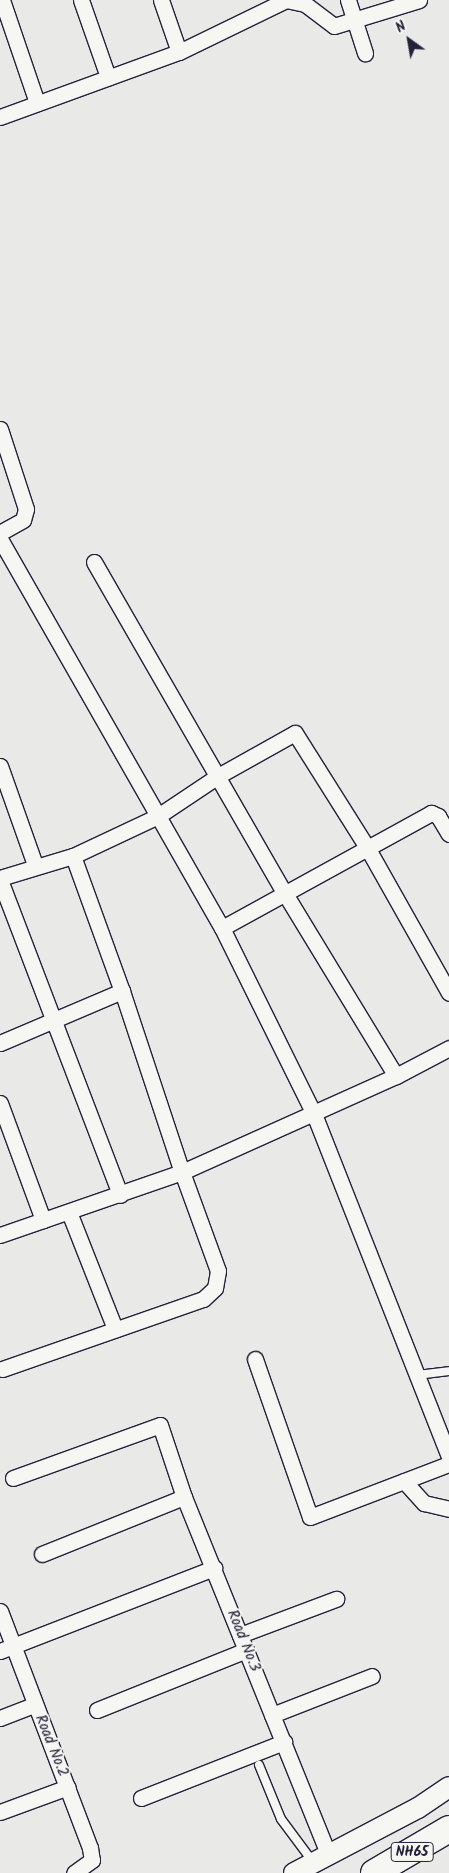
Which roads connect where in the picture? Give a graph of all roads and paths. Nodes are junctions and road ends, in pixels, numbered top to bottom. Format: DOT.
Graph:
graph roads {
  1 [pos="2,0"];
  2 [pos="81,0"];
  3 [pos="161,0"];
  4 [pos="348,0"];
  5 [pos="419,0"];
  6 [pos="354,19"];
  7 [pos="179,52"];
  8 [pos="365,53"];
  9 [pos="108,78"];
  10 [pos="36,103"];
  11 [pos="0,117"];
  12 [pos="1,435"];
  13 [pos="0,533"];
  14 [pos="0,539"];
  15 [pos="94,562"];
  16 [pos="0,766"];
  17 [pos="218,776"];
  18 [pos="158,816"];
  19 [pos="448,828"];
  20 [pos="368,849"];
  21 [pos="73,856"];
  22 [pos="35,865"];
  23 [pos="0,879"];
  24 [pos="284,892"];
  25 [pos="222,928"];
  26 [pos="122,991"];
  27 [pos="449,993"];
  28 [pos="54,1020"];
  29 [pos="0,1043"];
  30 [pos="449,1048"];
  31 [pos="396,1076"];
  32 [pos="0,1103"];
  33 [pos="314,1114"];
  34 [pos="182,1172"];
  35 [pos="120,1196"];
  36 [pos="69,1212"];
  37 [pos="44,1220"];
  38 [pos="0,1235"];
  39 [pos="115,1329"];
  40 [pos="255,1359"];
  41 [pos="1,1367"];
  42 [pos="449,1371"];
  43 [pos="417,1376"];
  44 [pos="449,1456"];
  45 [pos="449,1464"];
  46 [pos="13,1478"];
  47 [pos="404,1481"];
  48 [pos="184,1497"];
  49 [pos="449,1509"];
  50 [pos="42,1554"];
  51 [pos="214,1568"];
  52 [pos="336,1598"];
  53 [pos="0,1611"];
  54 [pos="240,1635"];
  55 [pos="7,1649"];
  56 [pos="246,1650"];
  57 [pos="372,1676"];
  58 [pos="34,1705"];
  59 [pos="97,1710"];
  60 [pos="272,1715"];
  61 [pos="0,1718"];
  62 [pos="284,1742"];
  63 [pos="259,1765"];
  64 [pos="68,1787"];
  65 [pos="449,1787"];
  66 [pos="141,1798"];
  67 [pos="0,1812"];
  68 [pos="449,1829"];
  69 [pos="449,1851"];
  70 [pos="321,1860"];
  71 [pos="74,1873"];
  72 [pos="294,1873"];
  73 [pos="374,1873"];
  74 [pos="410,1873"];
  1 -- 10 [label="street"];
  2 -- 9 [label="street"];
  3 -- 7 [label="street"];
  4 -- 6 [label="street"];
  5 -- 6 [label="street"];
  6 -- 7 [label="street"];
  6 -- 8 [label="street"];
  7 -- 9 [label="street"];
  9 -- 10 [label="street"];
  10 -- 11 [label="street"];
  12 -- 13 [label="street"];
  14 -- 18 [label="street"];
  15 -- 17 [label="street"];
  16 -- 22 [label="street"];
  17 -- 18 [label="street"];
  17 -- 20 [label="street"];
  17 -- 24 [label="street"];
  18 -- 21 [label="street"];
  18 -- 25 [label="street"];
  19 -- 20 [label="street"];
  20 -- 24 [label="street"];
  20 -- 27 [label="street"];
  21 -- 22 [label="street"];
  21 -- 26 [label="street"];
  22 -- 23 [label="street"];
  23 -- 28 [label="street"];
  24 -- 25 [label="street"];
  24 -- 31 [label="street"];
  25 -- 33 [label="street"];
  26 -- 28 [label="street"];
  26 -- 34 [label="street"];
  28 -- 29 [label="street"];
  28 -- 35 [label="street"];
  30 -- 31 [label="street"];
  31 -- 33 [label="street"];
  32 -- 37 [label="street"];
  33 -- 34 [label="street"];
  33 -- 43 [label="street"];
  34 -- 35 [label="street"];
  34 -- 39 [label="street"];
  35 -- 36 [label="street"];
  36 -- 37 [label="street"];
  36 -- 39 [label="street"];
  37 -- 38 [label="street"];
  39 -- 41 [label="street"];
  40 -- 47 [label="street"];
  42 -- 43 [label="lane"];
  43 -- 44 [label="street"];
  45 -- 47 [label="street"];
  46 -- 48 [label="street, Road No.3"];
  47 -- 49 [label="street"];
  48 -- 50 [label="street"];
  48 -- 51 [label="street, Road No.3"];
  51 -- 54 [label="street, Road No.3"];
  51 -- 55 [label="street"];
  52 -- 54 [label="street"];
  53 -- 55 [label="street, Road No.2"];
  54 -- 56 [label="street, Road No.3"];
  55 -- 58 [label="street, Road No.2"];
  56 -- 59 [label="street"];
  56 -- 60 [label="street, Road No.3"];
  57 -- 60 [label="street"];
  58 -- 61 [label="street"];
  58 -- 64 [label="street, Road No.2"];
  60 -- 62 [label="street, Road No.3"];
  62 -- 66 [label="street"];
  62 -- 70 [label="street, Road No.3"];
  63 -- 70 [label="lane"];
  64 -- 67 [label="street"];
  64 -- 71 [label="street, Road No.2"];
  65 -- 70 [label="street"];
  68 -- 73 [label="highway, NH65"];
  69 -- 74 [label="highway, NH65"];
  70 -- 72 [label="street"];
}
